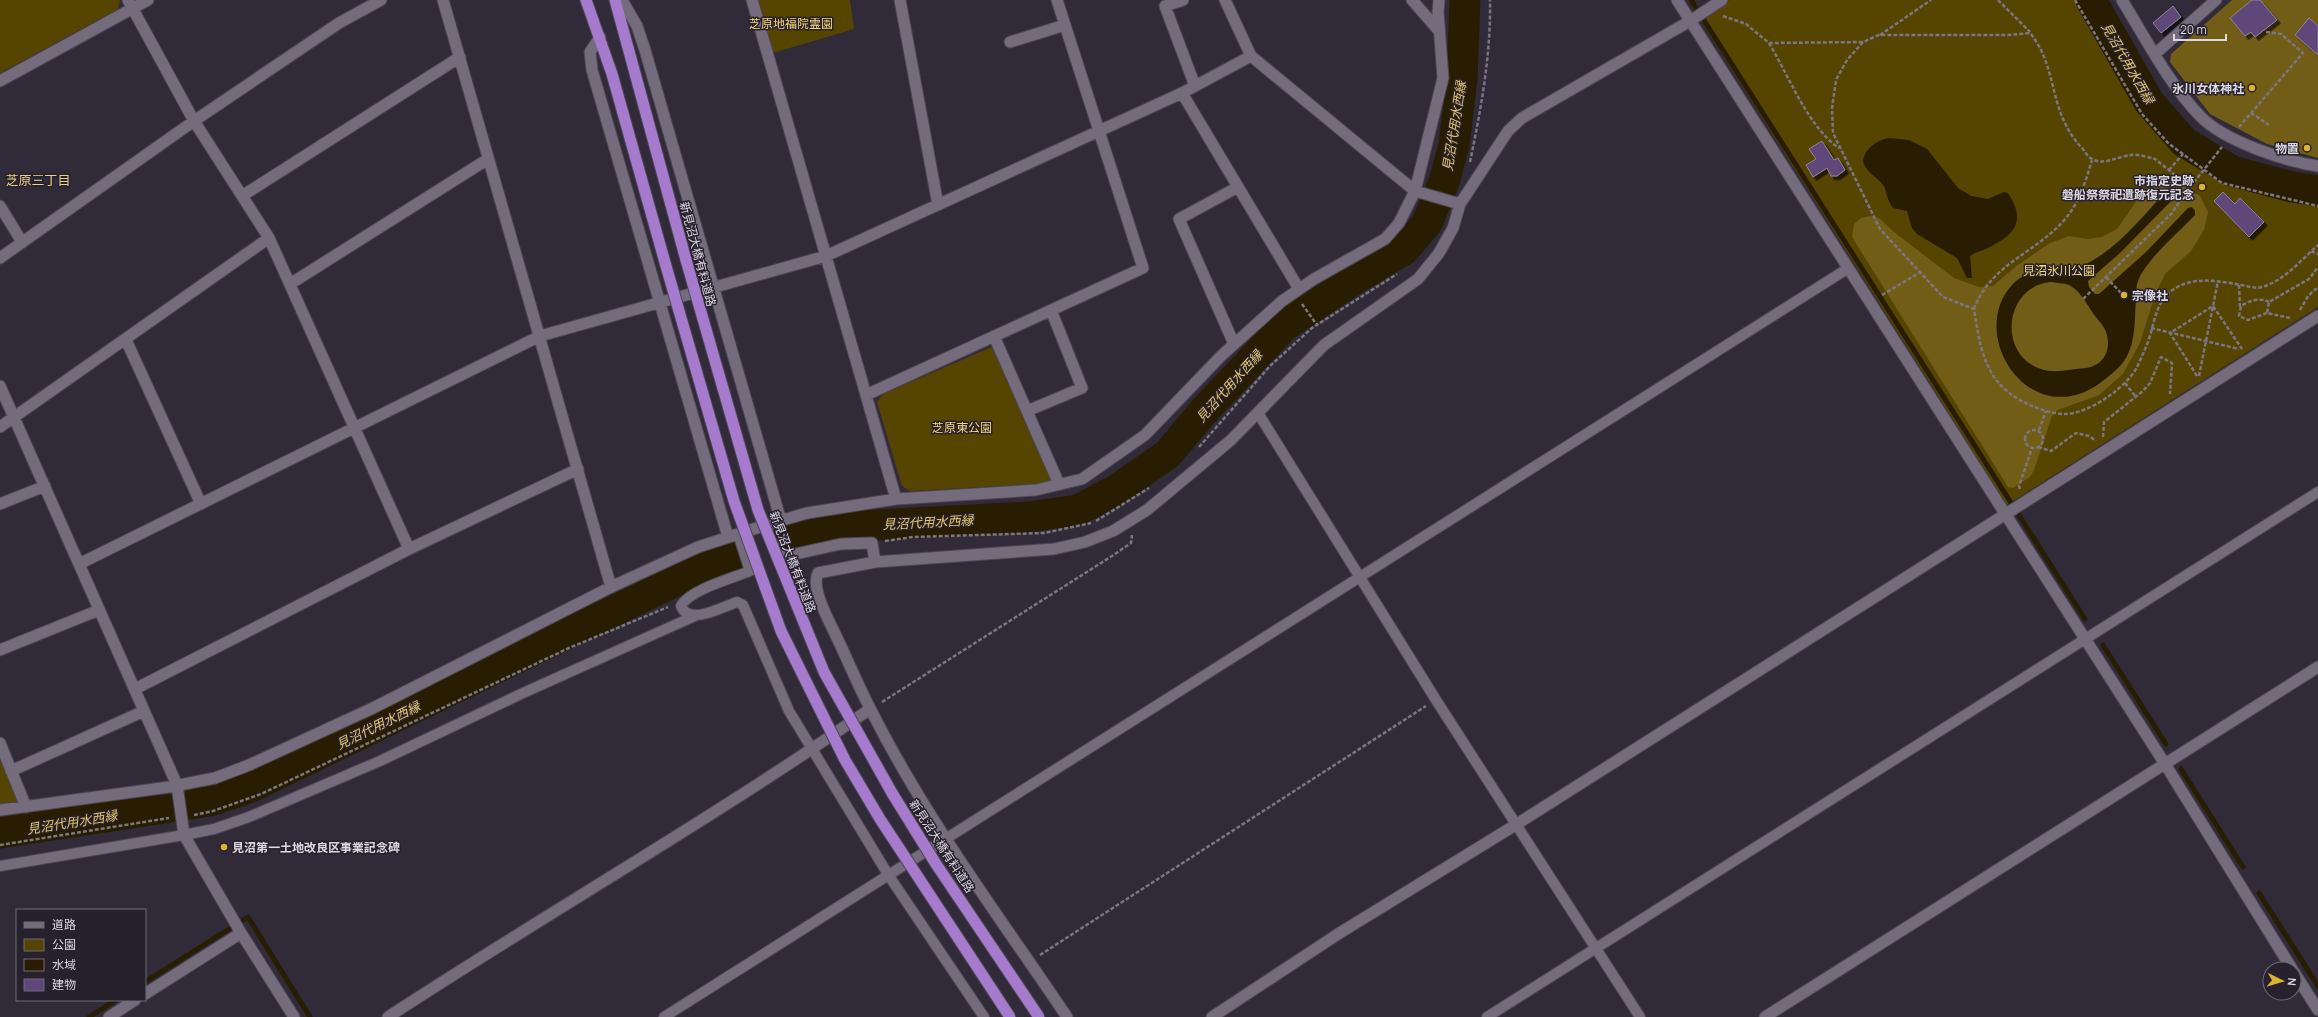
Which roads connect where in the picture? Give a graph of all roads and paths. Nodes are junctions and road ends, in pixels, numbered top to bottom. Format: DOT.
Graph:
graph roads {
  1 [pos="148,0"];
  2 [pos="381,0"];
  3 [pos="443,0"];
  4 [pos="586,0"];
  5 [pos="615,0"];
  6 [pos="622,0"];
  7 [pos="752,0"];
  8 [pos="900,0"];
  9 [pos="1057,0"];
  10 [pos="1183,0"];
  11 [pos="1225,0"];
  12 [pos="1412,0"];
  13 [pos="1439,0"];
  14 [pos="1490,0"];
  15 [pos="1677,0"];
  16 [pos="1722,0"];
  17 [pos="1931,0"];
  18 [pos="1998,0"];
  19 [pos="2075,0"];
  20 [pos="2122,0"];
  21 [pos="2216,0"];
  22 [pos="131,5"];
  23 [pos="1709,9"];
  24 [pos="1690,21"];
  25 [pos="1065,25"];
  26 [pos="1439,31"];
  27 [pos="2266,32"];
  28 [pos="2030,33"];
  29 [pos="1879,35"];
  30 [pos="600,37"];
  31 [pos="1010,42"];
  32 [pos="1863,42"];
  33 [pos="1769,43"];
  34 [pos="2155,54"];
  35 [pos="1251,56"];
  36 [pos="460,57"];
  37 [pos="0,81"];
  38 [pos="1195,86"];
  39 [pos="1182,93"];
  40 [pos="2251,113"];
  41 [pos="194,121"];
  42 [pos="2269,125"];
  43 [pos="1098,131"];
  44 [pos="2233,134"];
  45 [pos="1839,148"];
  46 [pos="2183,154"];
  47 [pos="488,159"];
  48 [pos="2092,160"];
  49 [pos="1469,166"];
  50 [pos="2318,166"];
  51 [pos="2203,169"];
  52 [pos="2169,170"];
  53 [pos="1238,187"];
  54 [pos="2190,187"];
  55 [pos="1415,191"];
  56 [pos="242,196"];
  57 [pos="1454,203"];
  58 [pos="938,205"];
  59 [pos="0,206"];
  60 [pos="2318,206"];
  61 [pos="269,238"];
  62 [pos="22,242"];
  63 [pos="2318,245"];
  64 [pos="2311,251"];
  65 [pos="2318,254"];
  66 [pos="826,256"];
  67 [pos="0,258"];
  68 [pos="2318,267"];
  69 [pos="1847,269"];
  70 [pos="1401,272"];
  71 [pos="1919,272"];
  72 [pos="2106,277"];
  73 [pos="2218,281"];
  74 [pos="290,284"];
  75 [pos="2239,285"];
  76 [pos="713,286"];
  77 [pos="2318,287"];
  78 [pos="1299,289"];
  79 [pos="2120,292"];
  80 [pos="1886,293"];
  81 [pos="2083,299"];
  82 [pos="660,301"];
  83 [pos="1300,302"];
  84 [pos="2270,302"];
  85 [pos="2213,306"];
  86 [pos="2240,308"];
  87 [pos="1974,309"];
  88 [pos="1051,310"];
  89 [pos="2267,313"];
  90 [pos="2298,316"];
  91 [pos="2318,316"];
  92 [pos="2294,319"];
  93 [pos="1317,325"];
  94 [pos="2152,328"];
  95 [pos="2170,333"];
  96 [pos="540,336"];
  97 [pos="994,336"];
  98 [pos="126,340"];
  99 [pos="2206,340"];
  100 [pos="1234,344"];
  101 [pos="2125,383"];
  102 [pos="0,386"];
  103 [pos="866,395"];
  104 [pos="2170,396"];
  105 [pos="2136,397"];
  106 [pos="1027,411"];
  107 [pos="2046,411"];
  108 [pos="1258,413"];
  109 [pos="14,416"];
  110 [pos="0,428"];
  111 [pos="355,428"];
  112 [pos="2039,430"];
  113 [pos="2104,440"];
  114 [pos="2098,443"];
  115 [pos="2038,447"];
  116 [pos="2032,448"];
  117 [pos="1194,452"];
  118 [pos="578,469"];
  119 [pos="1155,483"];
  120 [pos="1059,484"];
  121 [pos="45,486"];
  122 [pos="2021,491"];
  123 [pos="2318,492"];
  124 [pos="896,499"];
  125 [pos="0,504"];
  126 [pos="201,504"];
  127 [pos="2004,514"];
  128 [pos="781,521"];
  129 [pos="1128,522"];
  130 [pos="769,524"];
  131 [pos="733,535"];
  132 [pos="872,543"];
  133 [pos="409,549"];
  134 [pos="875,562"];
  135 [pos="79,564"];
  136 [pos="1358,576"];
  137 [pos="611,587"];
  138 [pos="684,600"];
  139 [pos="99,610"];
  140 [pos="697,615"];
  141 [pos="2086,638"];
  142 [pos="0,650"];
  143 [pos="2318,667"];
  144 [pos="135,690"];
  145 [pos="1436,700"];
  146 [pos="870,709"];
  147 [pos="144,711"];
  148 [pos="0,743"];
  149 [pos="812,750"];
  150 [pos="2165,764"];
  151 [pos="12,771"];
  152 [pos="177,784"];
  153 [pos="26,807"];
  154 [pos="0,810"];
  155 [pos="182,816"];
  156 [pos="1518,824"];
  157 [pos="184,835"];
  158 [pos="946,838"];
  159 [pos="0,845"];
  160 [pos="0,866"];
  161 [pos="889,876"];
  162 [pos="241,933"];
  163 [pos="1596,948"];
  164 [pos="2287,961"];
  165 [pos="1030,962"];
  166 [pos="2302,985"];
  167 [pos="146,993"];
  168 [pos="133,1001"];
  169 [pos="2318,1010"];
  170 [pos="109,1017"];
  171 [pos="294,1017"];
  172 [pos="388,1017"];
  173 [pos="664,1017"];
  174 [pos="984,1017"];
  175 [pos="1010,1017"];
  176 [pos="1039,1017"];
  177 [pos="1066,1017"];
  178 [pos="1212,1017"];
  179 [pos="1487,1017"];
  180 [pos="1640,1017"];
  181 [pos="1765,1017"];
  1 -- 22 [label="street"];
  2 -- 41 [label="street"];
  3 -- 36 [label="street"];
  4 -- 30 [label="highway"];
  5 -- 176 [label="highway, 新見沼大橋有料道路, bridge"];
  6 -- 76 [label="street"];
  7 -- 66 [label="street"];
  8 -- 58 [label="street"];
  9 -- 25 [label="street"];
  10 -- 38 [label="street"];
  11 -- 35 [label="street"];
  12 -- 26 [label="street"];
  13 -- 26 [label="street"];
  14 -- 49 [label="path"];
  15 -- 24 [label="street"];
  16 -- 23 [label="street"];
  17 -- 29 [label="path"];
  18 -- 28 [label="path"];
  19 -- 46 [label="path"];
  20 -- 34 [label="street"];
  21 -- 34 [label="street"];
  22 -- 37 [label="street"];
  22 -- 41 [label="street"];
  23 -- 24 [label="street"];
  23 -- 33 [label="path"];
  24 -- 57 [label="street"];
  24 -- 69 [label="street"];
  25 -- 31 [label="street"];
  25 -- 43 [label="street"];
  26 -- 55 [label="street"];
  27 -- 40 [label="path"];
  28 -- 29 [label="path"];
  28 -- 48 [label="path"];
  29 -- 32 [label="path"];
  30 -- 82 [label="street"];
  30 -- 175 [label="highway, bridge"];
  32 -- 33 [label="path"];
  32 -- 45 [label="path"];
  33 -- 45 [label="path"];
  34 -- 44 [label="street"];
  35 -- 38 [label="street"];
  35 -- 55 [label="street"];
  36 -- 47 [label="street"];
  36 -- 56 [label="street"];
  38 -- 39 [label="street"];
  39 -- 43 [label="street"];
  39 -- 53 [label="street"];
  40 -- 42 [label="path"];
  40 -- 44 [label="path"];
  41 -- 56 [label="street"];
  41 -- 62 [label="street"];
  43 -- 58 [label="street"];
  43 -- 88 [label="street"];
  44 -- 50 [label="street"];
  44 -- 51 [label="path"];
  45 -- 71 [label="path"];
  46 -- 51 [label="path"];
  46 -- 52 [label="path"];
  47 -- 74 [label="street"];
  47 -- 96 [label="street"];
  48 -- 52 [label="path"];
  48 -- 87 [label="path"];
  51 -- 54 [label="path"];
  51 -- 60 [label="path"];
  52 -- 54 [label="path"];
  53 -- 78 [label="street"];
  53 -- 100 [label="street"];
  54 -- 72 [label="path"];
  55 -- 57 [label="street"];
  55 -- 78 [label="street"];
  56 -- 61 [label="street"];
  57 -- 108 [label="street"];
  58 -- 66 [label="street"];
  59 -- 62 [label="street"];
  61 -- 74 [label="street"];
  61 -- 98 [label="street"];
  62 -- 67 [label="street"];
  63 -- 64 [label="path"];
  64 -- 65 [label="path"];
  64 -- 75 [label="path"];
  66 -- 76 [label="street"];
  66 -- 103 [label="street"];
  68 -- 84 [label="path"];
  69 -- 127 [label="street"];
  69 -- 136 [label="lane"];
  70 -- 93 [label="path"];
  71 -- 80 [label="path"];
  71 -- 87 [label="path"];
  72 -- 79 [label="path"];
  72 -- 81 [label="path"];
  73 -- 75 [label="path"];
  73 -- 85 [label="path"];
  73 -- 94 [label="path"];
  74 -- 111 [label="street"];
  75 -- 86 [label="path"];
  76 -- 82 [label="street"];
  76 -- 128 [label="street"];
  77 -- 90 [label="path"];
  78 -- 100 [label="street"];
  82 -- 96 [label="street"];
  82 -- 131 [label="street"];
  83 -- 93 [label="path"];
  84 -- 86 [label="path"];
  84 -- 89 [label="path"];
  85 -- 95 [label="path"];
  85 -- 99 [label="path"];
  85 -- 99 [label="path"];
  86 -- 89 [label="path"];
  87 -- 107 [label="path"];
  88 -- 97 [label="street"];
  88 -- 106 [label="street"];
  89 -- 92 [label="path"];
  91 -- 127 [label="street"];
  93 -- 117 [label="path"];
  94 -- 95 [label="path"];
  94 -- 101 [label="path"];
  95 -- 99 [label="path"];
  95 -- 99 [label="path"];
  96 -- 111 [label="street"];
  96 -- 118 [label="street"];
  97 -- 103 [label="street"];
  97 -- 106 [label="street"];
  98 -- 109 [label="street"];
  98 -- 126 [label="street"];
  100 -- 120 [label="street"];
  101 -- 105 [label="path"];
  101 -- 107 [label="path"];
  102 -- 109 [label="street"];
  103 -- 124 [label="street"];
  104 -- 105 [label="path"];
  105 -- 113 [label="path"];
  106 -- 120 [label="street"];
  107 -- 112 [label="path"];
  108 -- 129 [label="street"];
  108 -- 136 [label="lane"];
  109 -- 110 [label="street"];
  109 -- 121 [label="street"];
  111 -- 126 [label="street"];
  111 -- 133 [label="street"];
  112 -- 115 [label="path"];
  112 -- 116 [label="path"];
  114 -- 115 [label="path"];
  115 -- 116 [label="path"];
  116 -- 122 [label="path"];
  118 -- 133 [label="street"];
  118 -- 137 [label="street"];
  119 -- 132 [label="path"];
  120 -- 124 [label="street"];
  121 -- 125 [label="street"];
  121 -- 135 [label="street"];
  123 -- 141 [label="lane"];
  124 -- 128 [label="street"];
  126 -- 135 [label="street"];
  127 -- 141 [label="street"];
  127 -- 156 [label="street"];
  128 -- 130 [label="street"];
  129 -- 134 [label="street"];
  129 -- 146 [label="path"];
  130 -- 131 [label="street"];
  130 -- 132 [label="street"];
  131 -- 137 [label="street"];
  131 -- 138 [label="lane"];
  132 -- 134 [label="street"];
  133 -- 144 [label="street"];
  134 -- 146 [label="street"];
  135 -- 139 [label="street"];
  136 -- 145 [label="lane"];
  136 -- 158 [label="lane"];
  137 -- 152 [label="street"];
  138 -- 140 [label="lane"];
  138 -- 155 [label="path"];
  139 -- 142 [label="street"];
  139 -- 144 [label="street"];
  140 -- 149 [label="lane"];
  140 -- 157 [label="lane"];
  141 -- 150 [label="street"];
  141 -- 163 [label="lane"];
  143 -- 150 [label="street"];
  144 -- 147 [label="street"];
  145 -- 156 [label="lane"];
  145 -- 165 [label="path"];
  146 -- 149 [label="street"];
  146 -- 158 [label="street"];
  147 -- 151 [label="street"];
  147 -- 152 [label="street"];
  148 -- 151 [label="street"];
  149 -- 161 [label="lane"];
  149 -- 172 [label="street"];
  150 -- 164 [label="street"];
  150 -- 181 [label="street"];
  151 -- 153 [label="street"];
  152 -- 153 [label="street"];
  152 -- 155 [label="street"];
  153 -- 154 [label="street"];
  155 -- 157 [label="street"];
  155 -- 159 [label="path"];
  156 -- 163 [label="lane"];
  156 -- 178 [label="street"];
  157 -- 160 [label="lane"];
  157 -- 162 [label="street"];
  158 -- 161 [label="lane"];
  158 -- 165 [label="street"];
  161 -- 173 [label="lane"];
  161 -- 174 [label="lane"];
  162 -- 167 [label="street"];
  162 -- 171 [label="street"];
  163 -- 179 [label="lane"];
  163 -- 180 [label="lane"];
  165 -- 177 [label="street"];
  166 -- 169 [label="street"];
  168 -- 170 [label="street"];
}
